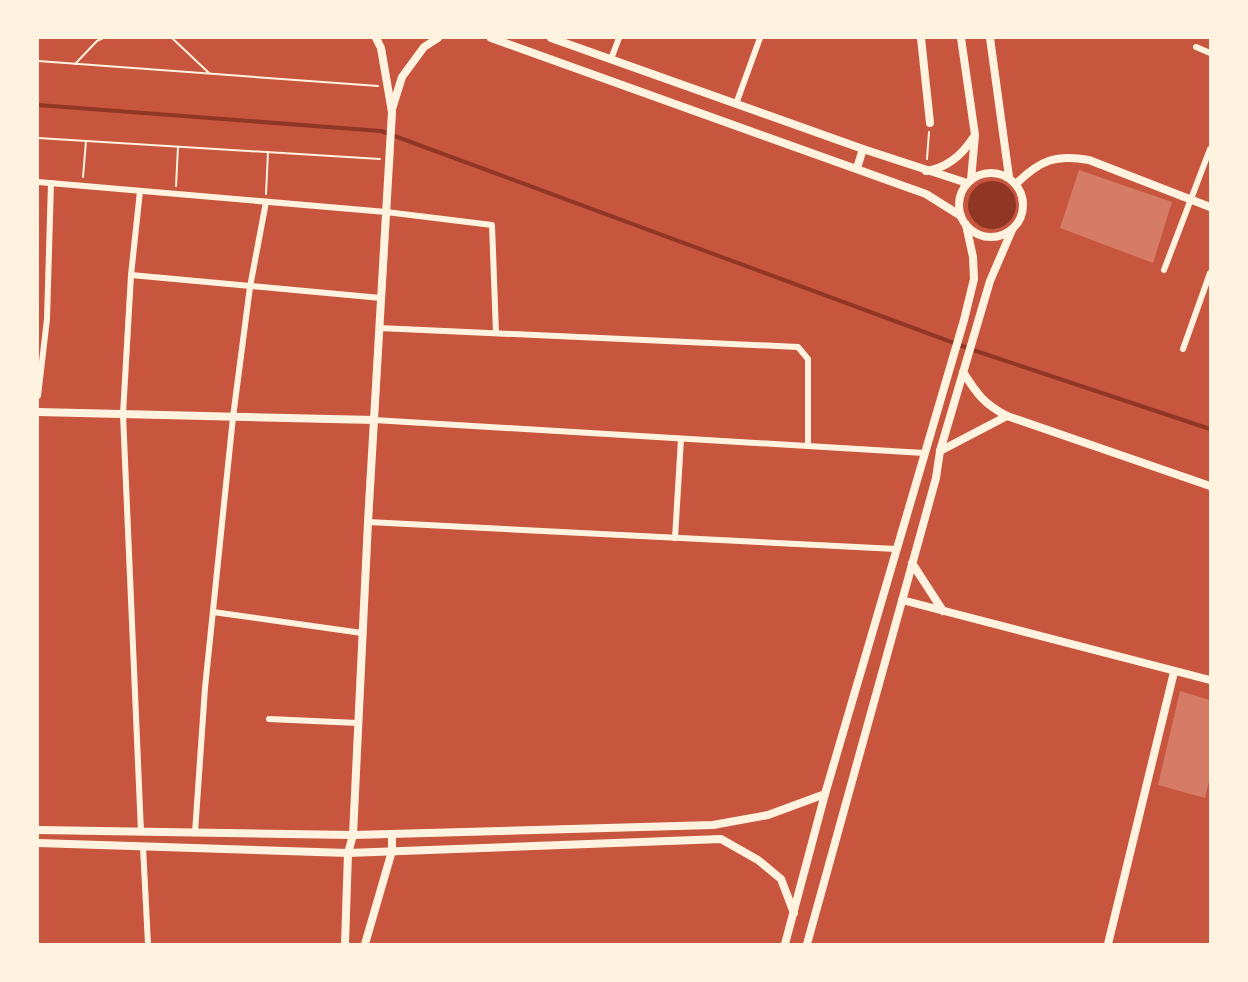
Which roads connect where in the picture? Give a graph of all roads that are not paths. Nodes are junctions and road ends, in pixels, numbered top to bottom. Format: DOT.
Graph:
graph roads {
  1 [pos="376,38"];
  2 [pos="438,38"];
  3 [pos="491,38"];
  4 [pos="551,38"];
  5 [pos="619,38"];
  6 [pos="760,38"];
  7 [pos="921,38"];
  8 [pos="961,38"];
  9 [pos="990,38"];
  10 [pos="1196,47"];
  11 [pos="1210,53"];
  12 [pos="611,59"];
  13 [pos="736,104"];
  14 [pos="392,112"];
  15 [pos="930,123"];
  16 [pos="975,135"];
  17 [pos="863,149"];
  18 [pos="1210,149"];
  19 [pos="857,168"];
  20 [pos="926,171"];
  21 [pos="1009,177"];
  22 [pos="969,181"];
  23 [pos="38,182"];
  24 [pos="51,183"];
  25 [pos="1016,184"];
  26 [pos="140,191"];
  27 [pos="1192,200"];
  28 [pos="266,202"];
  29 [pos="1210,207"];
  30 [pos="386,212"];
  31 [pos="961,216"];
  32 [pos="966,225"];
  33 [pos="1012,230"];
  34 [pos="1164,270"];
  35 [pos="1210,273"];
  36 [pos="131,275"];
  37 [pos="250,287"];
  38 [pos="381,298"];
  39 [pos="38,319"];
  40 [pos="47,319"];
  41 [pos="379,328"];
  42 [pos="496,333"];
  43 [pos="1183,349"];
  44 [pos="963,371"];
  45 [pos="38,396"];
  46 [pos="38,412"];
  47 [pos="123,414"];
  48 [pos="1007,416"];
  49 [pos="233,417"];
  50 [pos="374,420"];
  51 [pos="681,439"];
  52 [pos="808,446"];
  53 [pos="940,451"];
  54 [pos="924,453"];
  55 [pos="1210,486"];
  56 [pos="368,522"];
  57 [pos="675,538"];
  58 [pos="896,549"];
  59 [pos="912,563"];
  60 [pos="902,600"];
  61 [pos="943,611"];
  62 [pos="213,612"];
  63 [pos="362,633"];
  64 [pos="1174,672"];
  65 [pos="1210,680"];
  66 [pos="269,718"];
  67 [pos="358,723"];
  68 [pos="825,794"];
  69 [pos="607,828"];
  70 [pos="38,830"];
  71 [pos="141,832"];
  72 [pos="195,833"];
  73 [pos="393,834"];
  74 [pos="353,835"];
  75 [pos="38,843"];
  76 [pos="608,843"];
  77 [pos="143,847"];
  78 [pos="392,851"];
  79 [pos="348,853"];
  80 [pos="794,913"];
  81 [pos="148,945"];
  82 [pos="345,945"];
  83 [pos="365,945"];
  84 [pos="785,945"];
  85 [pos="807,945"];
  86 [pos="1108,945"];
  1 -- 14 [label="main road"];
  2 -- 14 [label="main road"];
  3 -- 19 [label="street"];
  4 -- 12 [label="street"];
  5 -- 12 [label="street"];
  6 -- 13 [label="street"];
  7 -- 15 [label="street"];
  8 -- 16 [label="main road"];
  9 -- 21 [label="main road"];
  10 -- 11 [label="street"];
  12 -- 13 [label="street"];
  13 -- 17 [label="street"];
  14 -- 30 [label="main road"];
  16 -- 20 [label="main road"];
  16 -- 22 [label="main road"];
  17 -- 19 [label="street"];
  17 -- 20 [label="street"];
  18 -- 27 [label="street"];
  19 -- 31 [label="street"];
  20 -- 22 [label="street"];
  21 -- 22 [label="main road"];
  21 -- 25 [label="main road"];
  22 -- 31 [label="main road"];
  23 -- 24 [label="street"];
  24 -- 26 [label="street"];
  24 -- 40 [label="street"];
  25 -- 27 [label="street"];
  25 -- 33 [label="main road"];
  26 -- 28 [label="street"];
  26 -- 36 [label="street"];
  27 -- 29 [label="street"];
  27 -- 34 [label="street"];
  28 -- 30 [label="street"];
  28 -- 37 [label="street"];
  30 -- 38 [label="main road"];
  30 -- 42 [label="street"];
  31 -- 32 [label="main road"];
  32 -- 33 [label="main road"];
  32 -- 54 [label="main road"];
  33 -- 44 [label="main road"];
  35 -- 43 [label="street"];
  36 -- 37 [label="street"];
  36 -- 47 [label="street"];
  37 -- 38 [label="street"];
  37 -- 49 [label="street"];
  38 -- 41 [label="main road"];
  39 -- 40 [label="street"];
  40 -- 45 [label="street"];
  41 -- 42 [label="street"];
  41 -- 50 [label="main road"];
  42 -- 52 [label="street"];
  44 -- 48 [label="street"];
  44 -- 53 [label="main road"];
  46 -- 47 [label="street"];
  47 -- 49 [label="street"];
  47 -- 71 [label="street"];
  48 -- 53 [label="street"];
  48 -- 55 [label="street"];
  49 -- 50 [label="street"];
  49 -- 62 [label="street"];
  50 -- 51 [label="street"];
  50 -- 56 [label="main road"];
  51 -- 52 [label="street"];
  51 -- 57 [label="street"];
  52 -- 54 [label="street"];
  53 -- 59 [label="main road"];
  54 -- 58 [label="main road"];
  56 -- 57 [label="street"];
  56 -- 63 [label="main road"];
  57 -- 58 [label="street"];
  58 -- 68 [label="main road"];
  59 -- 60 [label="main road"];
  59 -- 61 [label="main road"];
  60 -- 61 [label="street"];
  60 -- 85 [label="main road"];
  61 -- 64 [label="street"];
  62 -- 63 [label="street"];
  62 -- 72 [label="street"];
  63 -- 67 [label="main road"];
  64 -- 65 [label="street"];
  64 -- 86 [label="street"];
  66 -- 67 [label="street"];
  67 -- 74 [label="main road"];
  68 -- 69 [label="main road"];
  68 -- 80 [label="main road"];
  69 -- 73 [label="main road"];
  69 -- 76 [label="main road"];
  70 -- 71 [label="main road"];
  71 -- 72 [label="main road"];
  72 -- 74 [label="main road"];
  73 -- 74 [label="main road"];
  73 -- 78 [label="main road"];
  74 -- 79 [label="main road"];
  75 -- 77 [label="main road"];
  76 -- 78 [label="main road"];
  76 -- 80 [label="main road"];
  77 -- 79 [label="main road"];
  77 -- 81 [label="street"];
  78 -- 79 [label="main road"];
  78 -- 83 [label="main road"];
  79 -- 82 [label="main road"];
  80 -- 84 [label="main road"];
}
